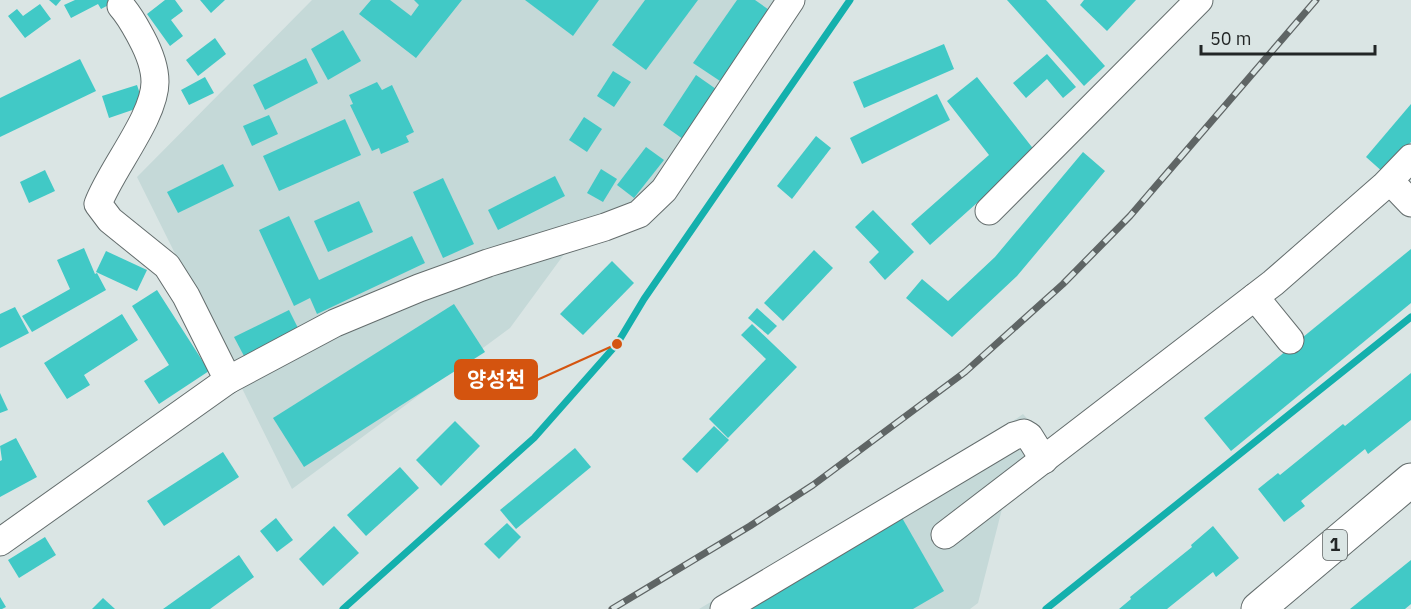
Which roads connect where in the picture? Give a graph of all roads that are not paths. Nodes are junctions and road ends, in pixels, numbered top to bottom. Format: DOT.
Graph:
graph roads {
  1 [pos="791,0"];
  2 [pos="1199,0"];
  3 [pos="121,6"];
  4 [pos="1411,158"];
  5 [pos="1390,181"];
  6 [pos="1411,203"];
  7 [pos="989,211"];
  8 [pos="1256,297"];
  9 [pos="1290,340"];
  10 [pos="228,380"];
  11 [pos="1044,460"];
  12 [pos="1411,480"];
  13 [pos="945,535"];
  14 [pos="0,542"];
  15 [pos="724,609"];
  16 [pos="1258,609"];
  1 -- 10 [label="street"];
  2 -- 7 [label="street"];
  3 -- 10 [label="street"];
  4 -- 5 [label="street"];
  5 -- 6 [label="street"];
  5 -- 8 [label="street"];
  8 -- 9 [label="street"];
  8 -- 11 [label="street"];
  10 -- 14 [label="street"];
  11 -- 13 [label="street"];
  11 -- 15 [label="street"];
  12 -- 16 [label="main road, 1"];
}
